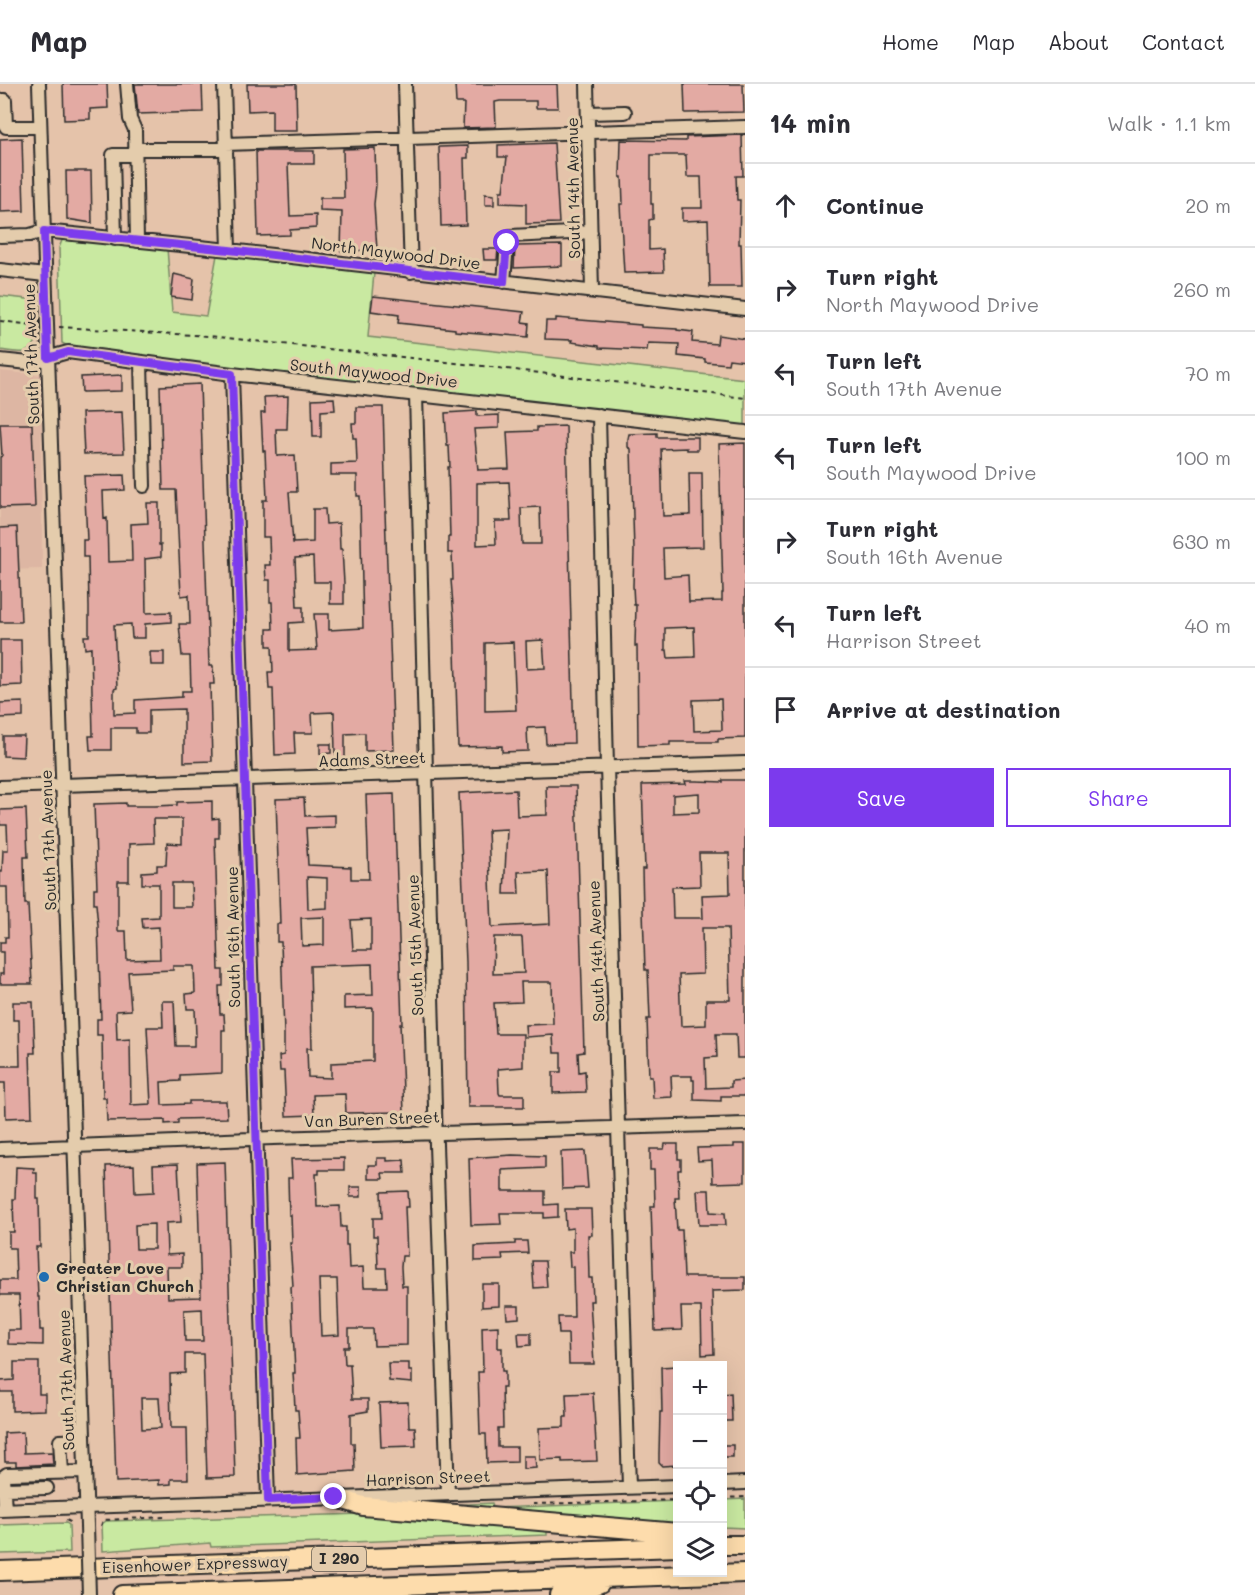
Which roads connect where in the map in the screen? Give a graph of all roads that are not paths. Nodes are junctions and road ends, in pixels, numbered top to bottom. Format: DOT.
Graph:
graph roads {
  1 [pos="39,84"];
  2 [pos="127,84"];
  3 [pos="225,84"];
  4 [pos="405,84"];
  5 [pos="587,84"];
  6 [pos="0,100"];
  7 [pos="625,112"];
  8 [pos="588,113"];
  9 [pos="40,127"];
  10 [pos="745,127"];
  11 [pos="589,132"];
  12 [pos="407,138"];
  13 [pos="226,146"];
  14 [pos="135,152"];
  15 [pos="44,231"];
  16 [pos="591,232"];
  17 [pos="0,236"];
  18 [pos="115,238"];
  19 [pos="137,241"];
  20 [pos="229,250"];
  21 [pos="0,270"];
  22 [pos="411,272"];
  23 [pos="45,275"];
  24 [pos="504,282"];
  25 [pos="592,291"];
  26 [pos="745,309"];
  27 [pos="48,358"];
  28 [pos="0,360"];
  29 [pos="141,362"];
  30 [pos="232,374"];
  31 [pos="416,395"];
  32 [pos="599,415"];
  33 [pos="745,432"];
  34 [pos="144,486"];
  35 [pos="745,763"];
  36 [pos="607,767"];
  37 [pos="427,773"];
  38 [pos="246,779"];
  39 [pos="63,785"];
  40 [pos="0,787"];
  41 [pos="745,1124"];
  42 [pos="619,1128"];
  43 [pos="436,1133"];
  44 [pos="255,1139"];
  45 [pos="75,1146"];
  46 [pos="0,1149"];
  47 [pos="84,1440"];
  48 [pos="46,1472"];
  49 [pos="62,1472"];
  50 [pos="85,1472"];
  51 [pos="745,1483"];
  52 [pos="727,1484"];
  53 [pos="673,1485"];
  54 [pos="629,1487"];
  55 [pos="47,1488"];
  56 [pos="4,1489"];
  57 [pos="448,1494"];
  58 [pos="334,1497"];
  59 [pos="268,1500"];
  60 [pos="86,1507"];
  61 [pos="48,1508"];
  62 [pos="2,1510"];
  63 [pos="673,1533"];
  64 [pos="673,1547"];
  65 [pos="0,1571"];
  66 [pos="745,1573"];
  67 [pos="615,1577"];
  68 [pos="89,1595"];
  69 [pos="122,1595"];
  70 [pos="559,1595"];
  1 -- 9 [label="street, South 17th Avenue"];
  2 -- 14 [label="street"];
  3 -- 13 [label="street"];
  4 -- 12 [label="street"];
  5 -- 8 [label="street, South 14th Avenue"];
  6 -- 9 [label="street"];
  7 -- 8 [label="street"];
  8 -- 11 [label="street, South 14th Avenue"];
  9 -- 15 [label="street, South 17th Avenue"];
  10 -- 11 [label="street"];
  11 -- 12 [label="street"];
  11 -- 16 [label="street, South 14th Avenue"];
  12 -- 13 [label="street"];
  12 -- 22 [label="street"];
  13 -- 14 [label="street"];
  13 -- 20 [label="street"];
  14 -- 18 [label="street"];
  14 -- 19 [label="street"];
  15 -- 17 [label="street, North Maywood Drive"];
  15 -- 18 [label="street, North Maywood Drive"];
  15 -- 23 [label="street, South 17th Avenue"];
  16 -- 24 [label="street"];
  16 -- 25 [label="street, South 14th Avenue"];
  18 -- 19 [label="street, North Maywood Drive"];
  19 -- 20 [label="street, North Maywood Drive"];
  20 -- 22 [label="street, North Maywood Drive"];
  21 -- 23 [label="street"];
  22 -- 24 [label="street, North Maywood Drive"];
  23 -- 27 [label="street, South 17th Avenue"];
  24 -- 25 [label="street, North Maywood Drive"];
  25 -- 26 [label="street, North Maywood Drive"];
  27 -- 28 [label="street, South Maywood Drive"];
  27 -- 29 [label="street, South Maywood Drive"];
  27 -- 39 [label="street, South 17th Avenue"];
  29 -- 30 [label="street, South Maywood Drive"];
  29 -- 34 [label="street"];
  30 -- 31 [label="street, South Maywood Drive"];
  30 -- 38 [label="street, South 16th Avenue"];
  31 -- 32 [label="street, South Maywood Drive"];
  31 -- 37 [label="street, South 15th Avenue"];
  32 -- 33 [label="street, South Maywood Drive"];
  32 -- 36 [label="street, South 14th Avenue"];
  35 -- 36 [label="street, Adams Street"];
  36 -- 37 [label="street, Adams Street"];
  36 -- 42 [label="street, South 14th Avenue"];
  37 -- 38 [label="street, Adams Street"];
  37 -- 43 [label="street, South 15th Avenue"];
  38 -- 39 [label="street, Adams Street"];
  38 -- 44 [label="street, South 16th Avenue"];
  39 -- 40 [label="street, Adams Street"];
  39 -- 45 [label="street, South 17th Avenue"];
  41 -- 42 [label="street, Van Buren Street"];
  42 -- 43 [label="street, Van Buren Street"];
  42 -- 54 [label="street, South 14th Avenue"];
  43 -- 44 [label="street, Van Buren Street"];
  43 -- 57 [label="street, South 15th Avenue"];
  44 -- 45 [label="street, Van Buren Street"];
  44 -- 59 [label="street, South 16th Avenue"];
  45 -- 46 [label="street, Van Buren Street"];
  45 -- 47 [label="street, South 17th Avenue"];
  47 -- 49 [label="street"];
  47 -- 50 [label="street, South 17th Avenue"];
  48 -- 49 [label="street"];
  48 -- 55 [label="street"];
  48 -- 56 [label="street"];
  49 -- 50 [label="street"];
  50 -- 60 [label="street, South 17th Avenue"];
  51 -- 52 [label="street"];
  53 -- 54 [label="street, Harrison Street"];
  54 -- 57 [label="street, Harrison Street"];
  55 -- 56 [label="street"];
  55 -- 61 [label="street"];
  56 -- 62 [label="street"];
  57 -- 58 [label="street, Harrison Street"];
  58 -- 59 [label="street, Harrison Street"];
  58 -- 63 [label="highway"];
  59 -- 60 [label="street, Harrison Street"];
  60 -- 61 [label="street, Harrison Street"];
  60 -- 68 [label="street, South 17th Avenue, bridge"];
  61 -- 62 [label="street, Harrison Street"];
  64 -- 65 [label="highway, Eisenhower Expressway / I 290"];
  66 -- 67 [label="highway, Eisenhower Expressway / I 290"];
  67 -- 69 [label="highway, Eisenhower Expressway / I 290"];
  67 -- 70 [label="highway"];
}
